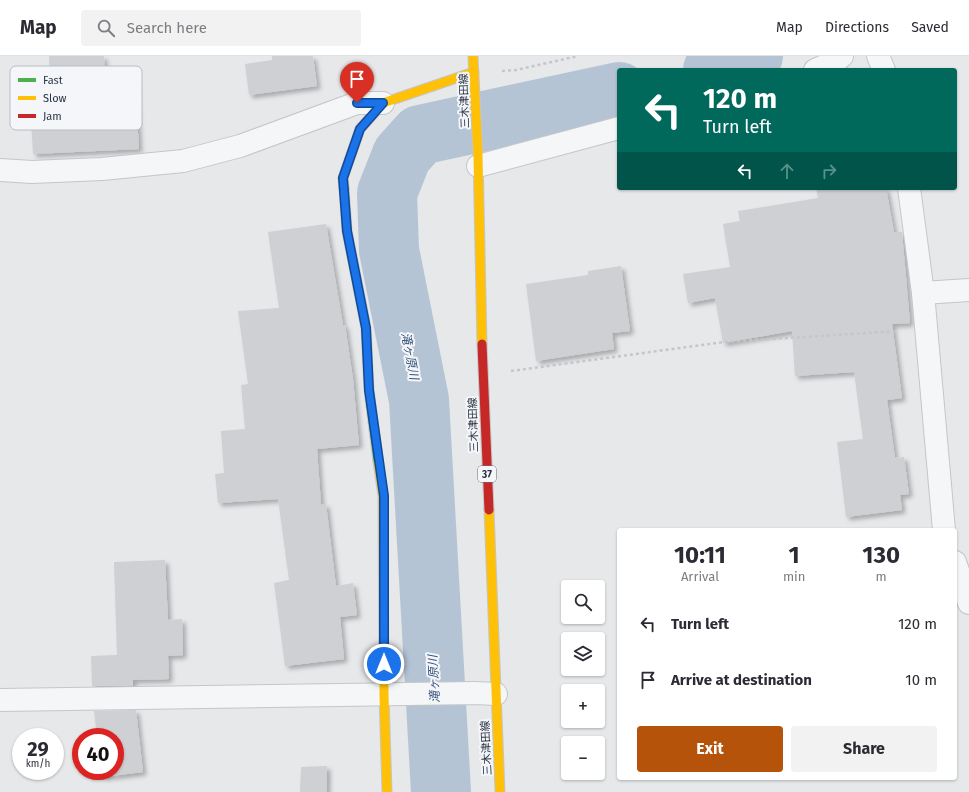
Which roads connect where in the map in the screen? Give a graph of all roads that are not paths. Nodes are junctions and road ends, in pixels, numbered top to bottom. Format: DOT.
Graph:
graph roads {
  1 [pos="473,56"];
  2 [pos="842,56"];
  3 [pos="878,56"];
  4 [pos="820,68"];
  5 [pos="883,68"];
  6 [pos="474,72"];
  7 [pos="383,103"];
  8 [pos="617,128"];
  9 [pos="478,161"];
  10 [pos="0,170"];
  11 [pos="909,190"];
  12 [pos="969,290"];
  13 [pos="923,293"];
  14 [pos="944,528"];
  15 [pos="957,568"];
  16 [pos="969,603"];
  17 [pos="485,693"];
  18 [pos="394,695"];
  19 [pos="0,700"];
  20 [pos="387,792"];
  21 [pos="500,792"];
  1 -- 6 [label="street, 三木津田線 / 37"];
  2 -- 4 [label="street"];
  3 -- 5 [label="street"];
  6 -- 7 [label="street"];
  6 -- 9 [label="street, 三木津田線 / 37"];
  7 -- 10 [label="street"];
  7 -- 18 [label="street"];
  8 -- 9 [label="street"];
  9 -- 17 [label="street, 三木津田線 / 37"];
  11 -- 13 [label="street"];
  12 -- 13 [label="street"];
  13 -- 14 [label="street"];
  15 -- 16 [label="street"];
  17 -- 18 [label="street"];
  17 -- 21 [label="street, 三木津田線 / 37"];
  18 -- 19 [label="street"];
  18 -- 20 [label="street"];
}
